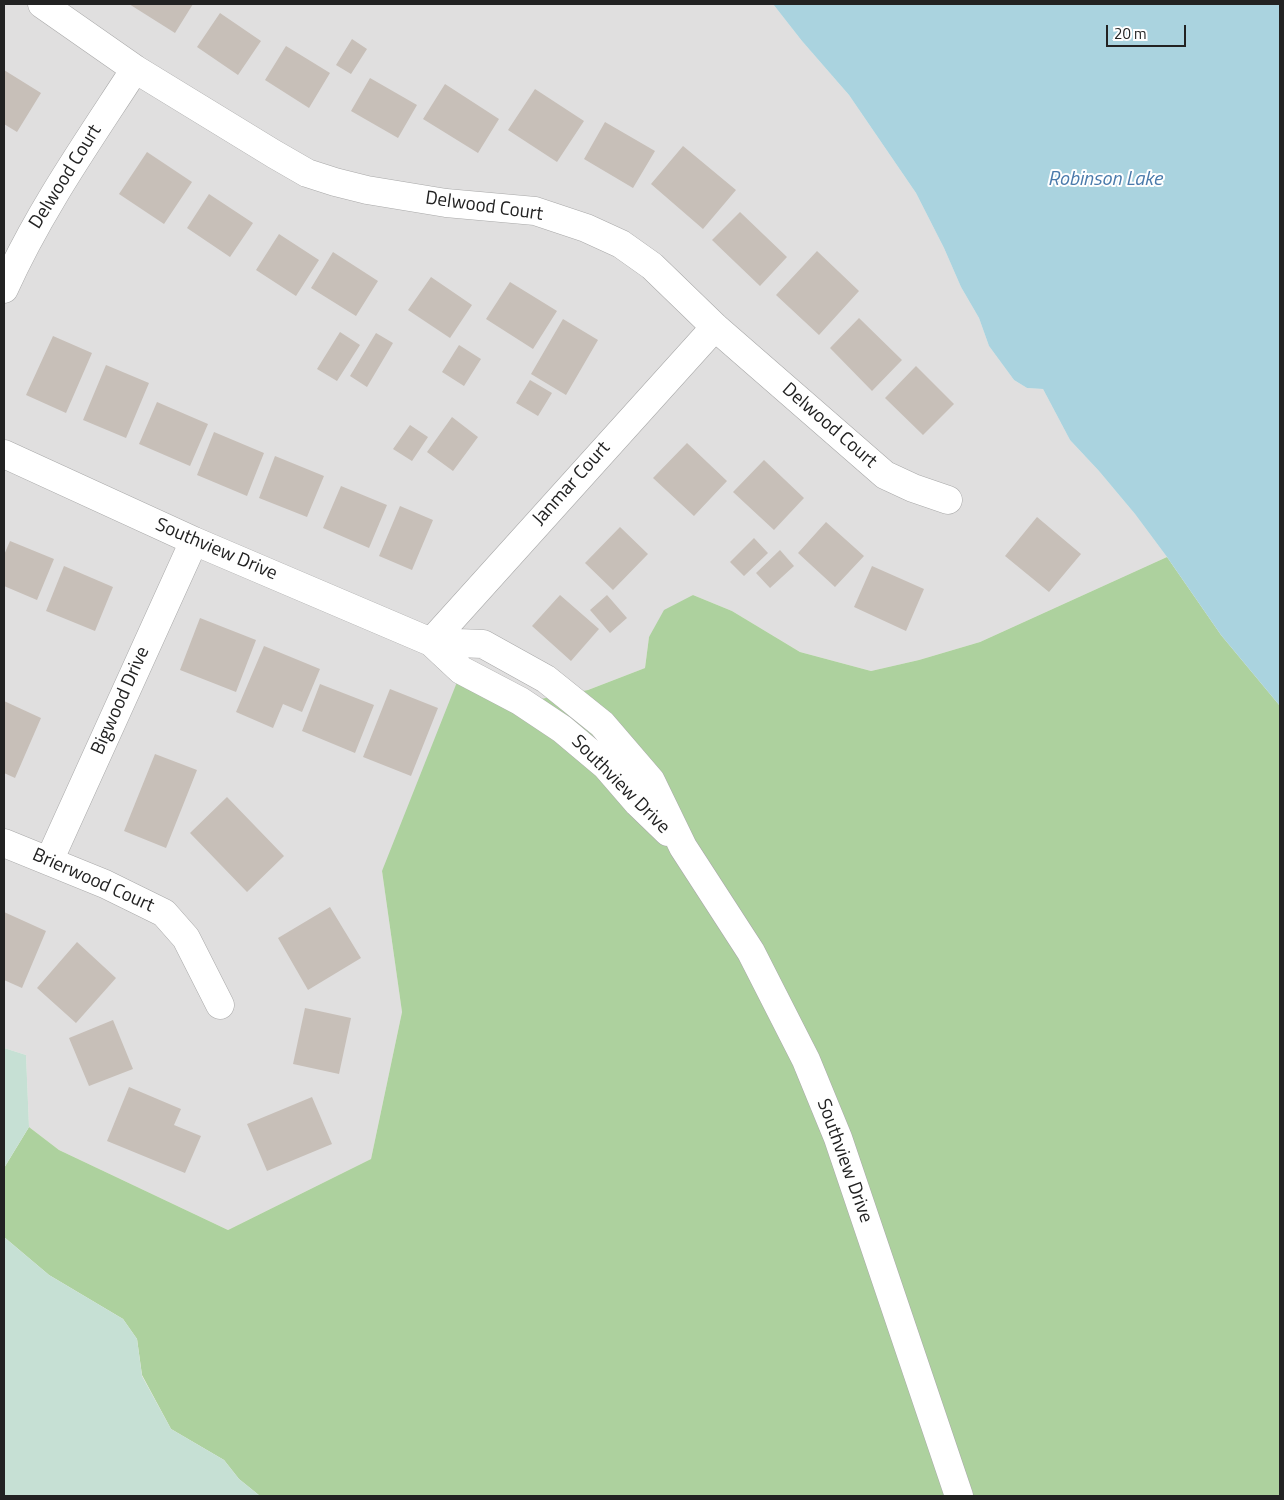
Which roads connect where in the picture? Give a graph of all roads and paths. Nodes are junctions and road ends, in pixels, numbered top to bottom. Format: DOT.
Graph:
graph roads {
  1 [pos="42,4"];
  2 [pos="136,69"];
  3 [pos="4,289"];
  4 [pos="715,327"];
  5 [pos="4,454"];
  6 [pos="948,500"];
  7 [pos="194,541"];
  8 [pos="431,642"];
  9 [pos="4,843"];
  10 [pos="49,861"];
  11 [pos="220,1005"];
  12 [pos="959,1496"];
  1 -- 2 [label="street, Delwood Court"];
  2 -- 3 [label="street, Delwood Court"];
  2 -- 4 [label="street, Delwood Court"];
  4 -- 6 [label="street, Delwood Court"];
  4 -- 8 [label="street, Janmar Court"];
  5 -- 7 [label="street, Southview Drive"];
  7 -- 8 [label="street, Southview Drive"];
  7 -- 10 [label="street, Bigwood Drive"];
  8 -- 12 [label="street, Southview Drive"];
  9 -- 10 [label="street, Brierwood Court"];
  10 -- 11 [label="street, Brierwood Court"];
}
